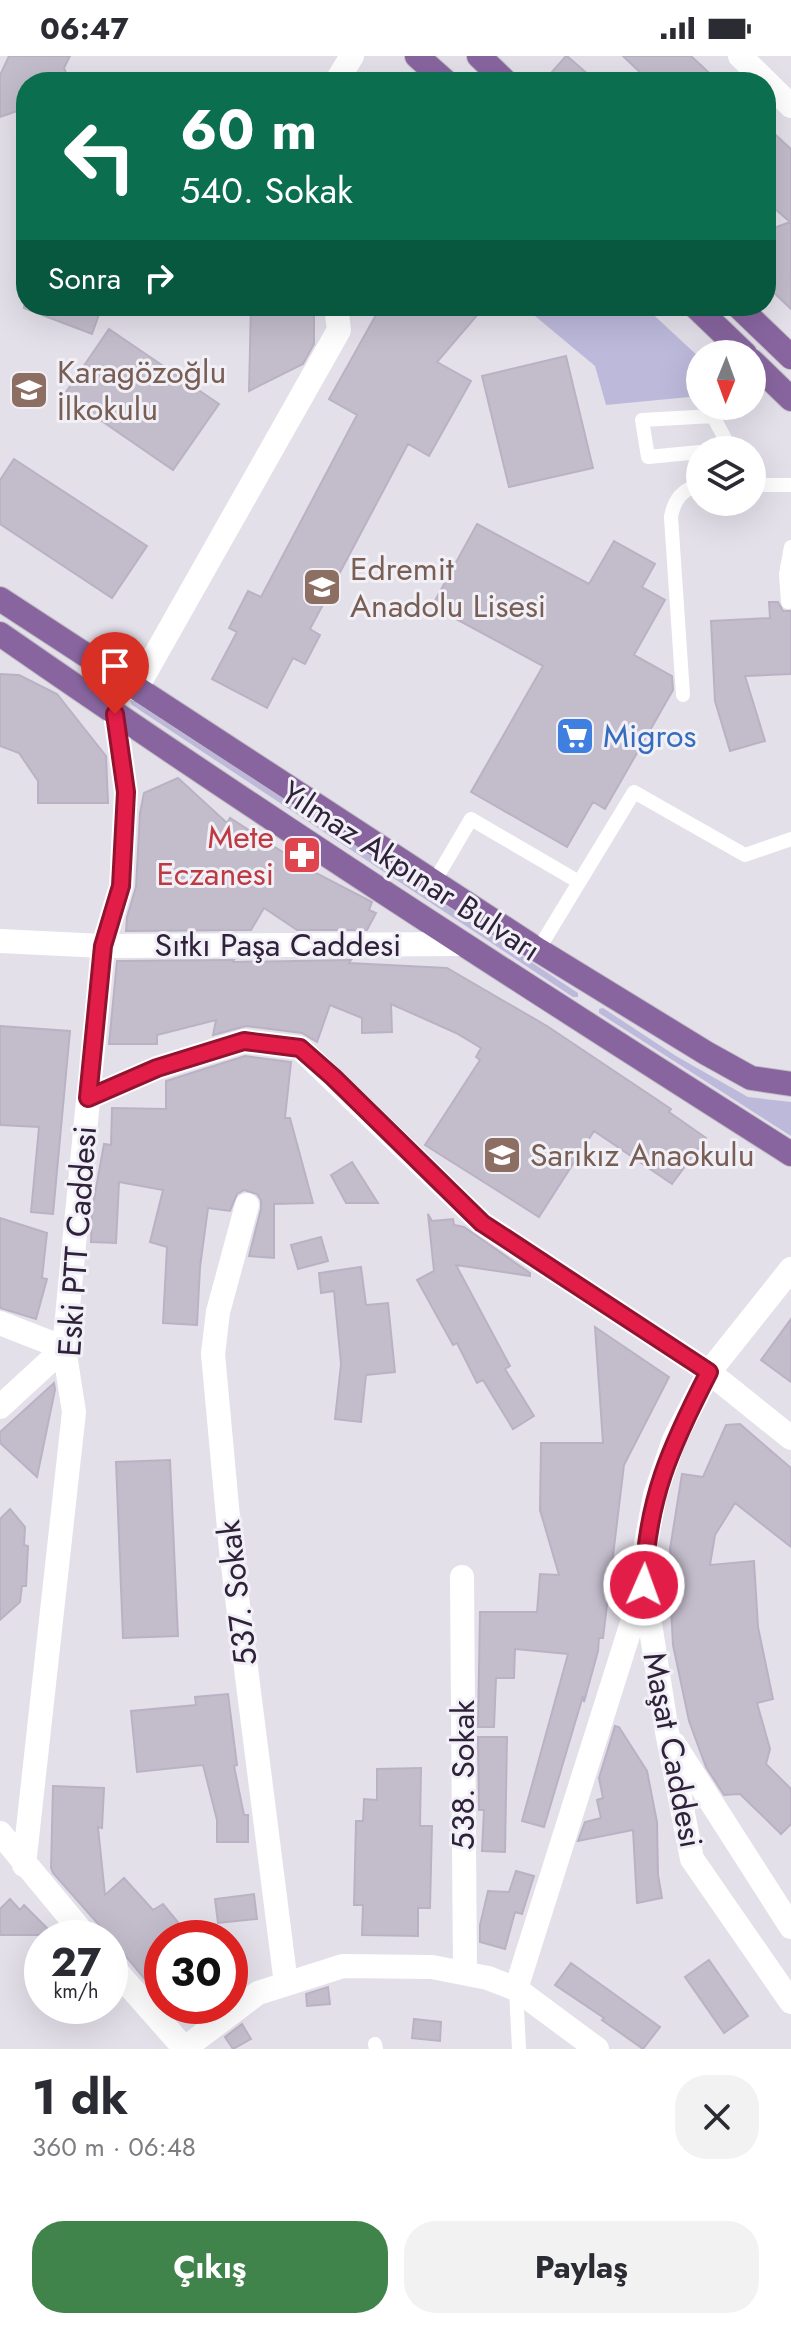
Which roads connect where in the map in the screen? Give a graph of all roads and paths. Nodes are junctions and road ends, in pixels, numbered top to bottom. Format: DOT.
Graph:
graph roads {
  1 [pos="416,56"];
  2 [pos="479,56"];
  3 [pos="740,56"];
  4 [pos="434,72"];
  5 [pos="496,72"];
  6 [pos="756,72"];
  7 [pos="776,91"];
  8 [pos="791,106"];
  9 [pos="337,316"];
  10 [pos="705,316"];
  11 [pos="748,316"];
  12 [pos="730,340"];
  13 [pos="790,356"];
  14 [pos="766,375"];
  15 [pos="791,399"];
  16 [pos="721,436"];
  17 [pos="686,453"];
  18 [pos="766,485"];
  19 [pos="791,485"];
  20 [pos="686,490"];
  21 [pos="791,547"];
  22 [pos="0,599"];
  23 [pos="788,602"];
  24 [pos="0,634"];
  25 [pos="136,689"];
  26 [pos="683,695"];
  27 [pos="115,714"];
  28 [pos="791,839"];
  29 [pos="434,882"];
  30 [pos="579,882"];
  31 [pos="0,941"];
  32 [pos="461,944"];
  33 [pos="103,946"];
  34 [pos="538,950"];
  35 [pos="791,1084"];
  36 [pos="88,1098"];
  37 [pos="791,1154"];
  38 [pos="247,1205"];
  39 [pos="791,1269"];
  40 [pos="0,1323"];
  41 [pos="64,1348"];
  42 [pos="709,1372"];
  43 [pos="0,1407"];
  44 [pos="791,1438"];
  45 [pos="462,1577"];
  46 [pos="644,1585"];
  47 [pos="667,1732"];
  48 [pos="0,1833"];
  49 [pos="24,1865"];
  50 [pos="787,1909"];
  51 [pos="71,1920"];
  52 [pos="465,1973"];
  53 [pos="128,1984"];
  54 [pos="286,1984"];
  55 [pos="516,1989"];
  56 [pos="791,2002"];
  57 [pos="185,2049"];
  58 [pos="519,2049"];
  59 [pos="597,2049"];
  1 -- 4 [label="main road"];
  2 -- 5 [label="main road"];
  3 -- 6 [label="street"];
  7 -- 8 [label="street"];
  9 -- 25 [label="street"];
  10 -- 12 [label="main road"];
  11 -- 13 [label="main road"];
  14 -- 15 [label="main road"];
  16 -- 17 [label="lane"];
  18 -- 19 [label="lane"];
  20 -- 26 [label="lane"];
  21 -- 23 [label="lane"];
  22 -- 25 [label="main road, Yılmaz Akpınar Bulvarı"];
  24 -- 27 [label="main road, Yılmaz Akpınar Bulvarı"];
  25 -- 29 [label="main road, Yılmaz Akpınar Bulvarı"];
  27 -- 32 [label="main road, Yılmaz Akpınar Bulvarı"];
  27 -- 33 [label="street, Eski PTT Caddesi"];
  28 -- 30 [label="lane"];
  29 -- 30 [label="lane"];
  29 -- 34 [label="main road, Yılmaz Akpınar Bulvarı"];
  30 -- 34 [label="lane"];
  31 -- 33 [label="street, Sıtkı Paşa Caddesi"];
  32 -- 33 [label="street, Sıtkı Paşa Caddesi"];
  32 -- 37 [label="main road, Yılmaz Akpınar Bulvarı"];
  33 -- 36 [label="street, Eski PTT Caddesi"];
  34 -- 35 [label="main road, Yılmaz Akpınar Bulvarı"];
  36 -- 41 [label="street, Eski PTT Caddesi"];
  36 -- 42 [label="street"];
  38 -- 54 [label="street, 537. Sokak"];
  39 -- 42 [label="street, Maşat Caddesi"];
  40 -- 41 [label="street"];
  41 -- 43 [label="street"];
  41 -- 49 [label="street, Eski PTT Caddesi"];
  42 -- 44 [label="street"];
  42 -- 46 [label="street, Maşat Caddesi"];
  45 -- 52 [label="street, 538. Sokak"];
  46 -- 47 [label="street, Maşat Caddesi"];
  46 -- 55 [label="street"];
  47 -- 50 [label="street"];
  47 -- 56 [label="street, Maşat Caddesi"];
  48 -- 49 [label="street"];
  49 -- 51 [label="street"];
  52 -- 54 [label="street"];
  52 -- 55 [label="street"];
  53 -- 57 [label="street"];
  54 -- 57 [label="street"];
  55 -- 58 [label="lane"];
  55 -- 59 [label="street"];
}
